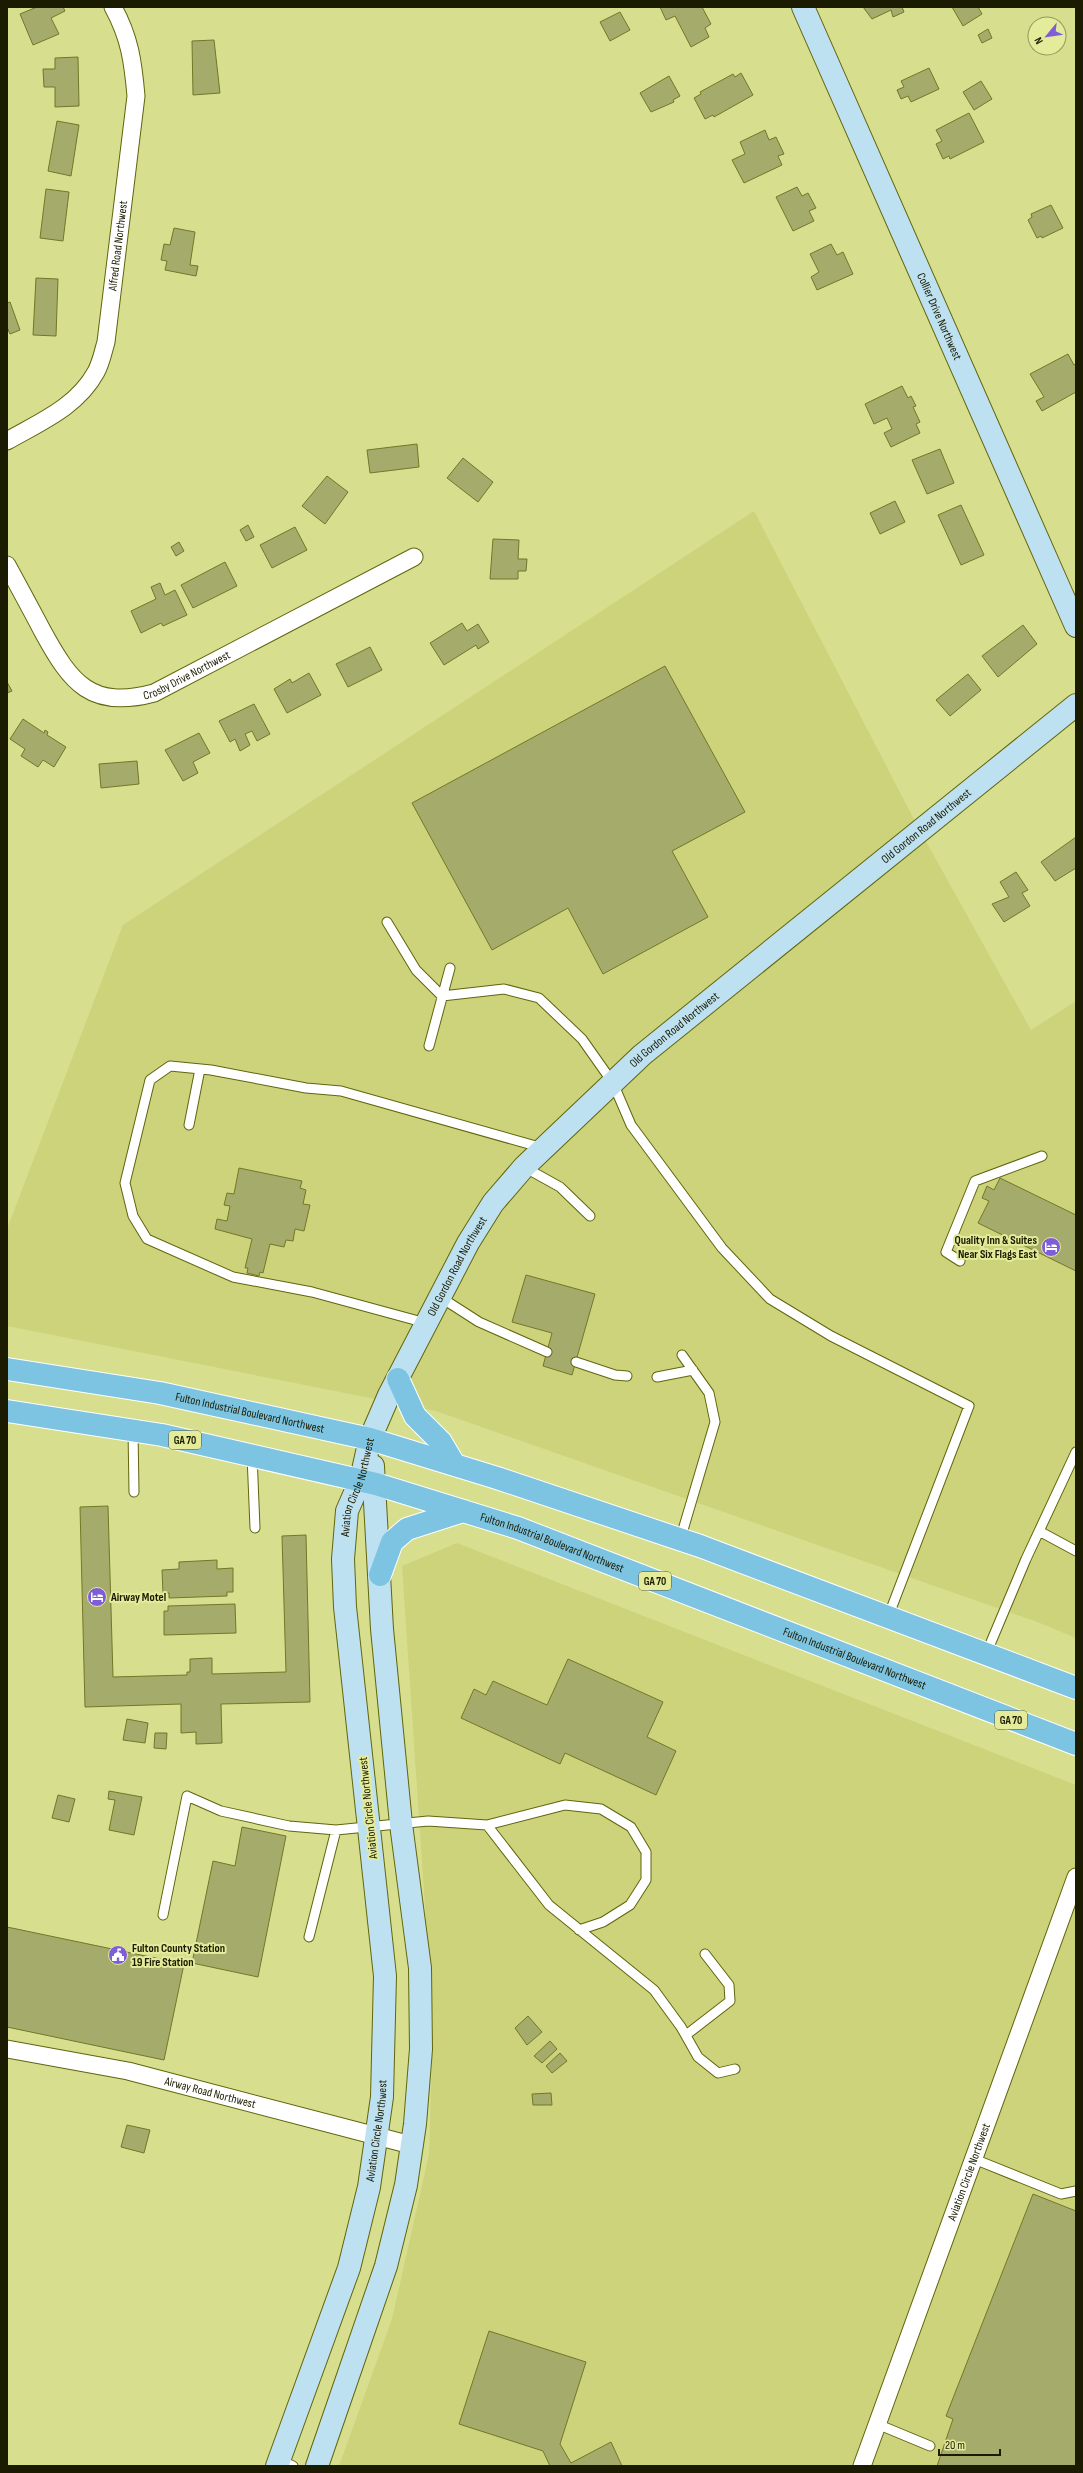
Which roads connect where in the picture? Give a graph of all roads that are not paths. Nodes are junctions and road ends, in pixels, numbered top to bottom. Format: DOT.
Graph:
graph roads {
  1 [pos="113,7"];
  2 [pos="803,7"];
  3 [pos="7,440"];
  4 [pos="414,557"];
  5 [pos="7,565"];
  6 [pos="1076,626"];
  7 [pos="1076,705"];
  8 [pos="387,922"];
  9 [pos="450,968"];
  10 [pos="442,996"];
  11 [pos="429,1046"];
  12 [pos="200,1069"];
  13 [pos="613,1083"];
  14 [pos="189,1125"];
  15 [pos="544,1148"];
  16 [pos="1042,1156"];
  17 [pos="524,1167"];
  18 [pos="590,1216"];
  19 [pos="960,1261"];
  20 [pos="440,1297"];
  21 [pos="426,1323"];
  22 [pos="547,1352"];
  23 [pos="682,1355"];
  24 [pos="576,1362"];
  25 [pos="7,1369"];
  26 [pos="693,1370"];
  27 [pos="627,1376"];
  28 [pos="657,1377"];
  29 [pos="398,1379"];
  30 [pos="7,1411"];
  31 [pos="133,1430"];
  32 [pos="370,1439"];
  33 [pos="1076,1452"];
  34 [pos="252,1455"];
  35 [pos="454,1464"];
  36 [pos="368,1481"];
  37 [pos="134,1492"];
  38 [pos="463,1511"];
  39 [pos="255,1528"];
  40 [pos="1039,1531"];
  41 [pos="680,1540"];
  42 [pos="1076,1551"];
  43 [pos="380,1575"];
  44 [pos="888,1616"];
  45 [pos="986,1654"];
  46 [pos="1076,1688"];
  47 [pos="1076,1744"];
  48 [pos="401,1824"];
  49 [pos="487,1825"];
  50 [pos="370,1828"];
  51 [pos="336,1830"];
  52 [pos="1076,1877"];
  53 [pos="163,1915"];
  54 [pos="579,1930"];
  55 [pos="308,1937"];
  56 [pos="705,1954"];
  57 [pos="686,2035"];
  58 [pos="7,2049"];
  59 [pos="735,2068"];
  60 [pos="378,2137"];
  61 [pos="412,2145"];
  62 [pos="974,2159"];
  63 [pos="1076,2191"];
  64 [pos="877,2424"];
  65 [pos="930,2446"];
  66 [pos="283,2464"];
  67 [pos="317,2466"];
  68 [pos="862,2466"];
  1 -- 3 [label="street, Alfred Road Northwest"];
  2 -- 6 [label="street, Collier Drive Northwest"];
  4 -- 5 [label="street, Crosby Drive Northwest"];
  7 -- 13 [label="street, Old Gordon Road Northwest"];
  8 -- 10 [label="lane"];
  9 -- 10 [label="lane"];
  10 -- 11 [label="lane"];
  10 -- 13 [label="lane"];
  12 -- 14 [label="lane"];
  12 -- 15 [label="lane"];
  12 -- 21 [label="lane"];
  13 -- 15 [label="street, Old Gordon Road Northwest"];
  13 -- 44 [label="lane"];
  15 -- 17 [label="street, Old Gordon Road Northwest"];
  16 -- 19 [label="lane"];
  17 -- 18 [label="lane"];
  17 -- 20 [label="street, Old Gordon Road Northwest"];
  20 -- 21 [label="street, Old Gordon Road Northwest"];
  20 -- 22 [label="lane"];
  21 -- 29 [label="street, Old Gordon Road Northwest"];
  23 -- 26 [label="lane"];
  24 -- 27 [label="lane"];
  25 -- 32 [label="main road, Fulton Industrial Boulevard Northwest"];
  26 -- 28 [label="lane"];
  26 -- 41 [label="lane"];
  29 -- 32 [label="street, Old Gordon Road Northwest"];
  29 -- 35 [label="main road"];
  30 -- 31 [label="main road, Fulton Industrial Boulevard Northwest / GA 70"];
  31 -- 34 [label="main road, Fulton Industrial Boulevard Northwest / GA 70"];
  31 -- 37 [label="lane"];
  32 -- 35 [label="main road, Fulton Industrial Boulevard Northwest"];
  32 -- 36 [label="street, Aviation Circle Northwest"];
  33 -- 40 [label="lane"];
  34 -- 36 [label="main road, Fulton Industrial Boulevard Northwest / GA 70"];
  34 -- 39 [label="lane"];
  35 -- 41 [label="main road, Fulton Industrial Boulevard Northwest"];
  36 -- 38 [label="main road, Fulton Industrial Boulevard Northwest / GA 70"];
  36 -- 43 [label="street, Aviation Circle Northwest"];
  36 -- 50 [label="street, Aviation Circle Northwest"];
  38 -- 43 [label="main road"];
  38 -- 47 [label="main road, Fulton Industrial Boulevard Northwest / GA 70"];
  40 -- 42 [label="lane"];
  40 -- 45 [label="lane"];
  41 -- 44 [label="main road, Fulton Industrial Boulevard Northwest"];
  43 -- 48 [label="street, Aviation Circle Northwest"];
  44 -- 45 [label="main road, Fulton Industrial Boulevard Northwest"];
  45 -- 46 [label="main road, Fulton Industrial Boulevard Northwest"];
  48 -- 49 [label="lane"];
  48 -- 50 [label="lane"];
  48 -- 61 [label="street, Aviation Circle Northwest"];
  49 -- 54 [label="lane"];
  49 -- 54 [label="lane"];
  50 -- 51 [label="lane"];
  50 -- 60 [label="street, Aviation Circle Northwest"];
  51 -- 53 [label="lane"];
  51 -- 55 [label="lane"];
  52 -- 62 [label="street, Aviation Circle Northwest"];
  54 -- 57 [label="lane"];
  56 -- 57 [label="lane"];
  57 -- 59 [label="lane"];
  58 -- 60 [label="street, Airway Road Northwest"];
  60 -- 61 [label="street, Airway Road Northwest"];
  60 -- 66 [label="street, Aviation Circle Northwest"];
  61 -- 67 [label="street, Aviation Circle Northwest"];
  62 -- 63 [label="lane"];
  62 -- 64 [label="street, Aviation Circle Northwest"];
  64 -- 65 [label="lane"];
  64 -- 68 [label="street, Aviation Circle Northwest"];
}
